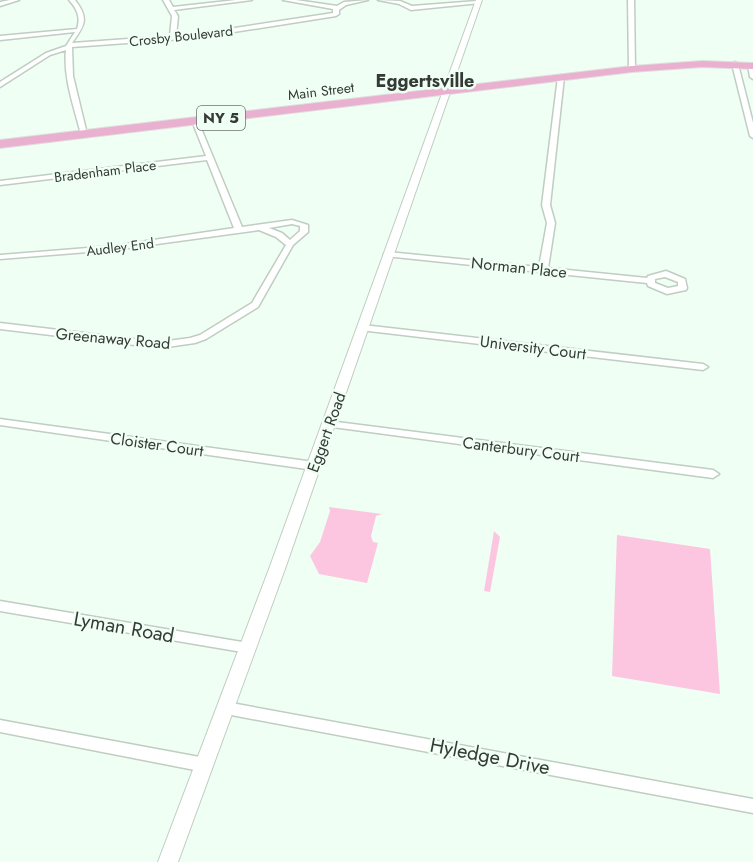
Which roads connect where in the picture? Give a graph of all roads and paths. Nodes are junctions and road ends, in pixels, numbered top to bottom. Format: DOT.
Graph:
graph roads {
  1 [pos="16,0"];
  2 [pos="72,0"];
  3 [pos="166,0"];
  4 [pos="249,0"];
  5 [pos="286,0"];
  6 [pos="362,0"];
  7 [pos="381,0"];
  8 [pos="389,0"];
  9 [pos="631,0"];
  10 [pos="478,2"];
  11 [pos="0,4"];
  12 [pos="337,8"];
  13 [pos="172,9"];
  14 [pos="80,30"];
  15 [pos="0,38"];
  16 [pos="173,38"];
  17 [pos="68,46"];
  18 [pos="735,64"];
  19 [pos="752,66"];
  20 [pos="632,69"];
  21 [pos="561,77"];
  22 [pos="753,77"];
  23 [pos="0,86"];
  24 [pos="446,91"];
  25 [pos="744,96"];
  26 [pos="753,97"];
  27 [pos="195,121"];
  28 [pos="84,134"];
  29 [pos="753,136"];
  30 [pos="0,144"];
  31 [pos="209,158"];
  32 [pos="0,183"];
  33 [pos="260,227"];
  34 [pos="239,230"];
  35 [pos="290,244"];
  36 [pos="388,254"];
  37 [pos="0,257"];
  38 [pos="543,270"];
  39 [pos="650,281"];
  40 [pos="0,326"];
  41 [pos="363,328"];
  42 [pos="702,367"];
  43 [pos="0,422"];
  44 [pos="329,424"];
  45 [pos="314,466"];
  46 [pos="713,474"];
  47 [pos="0,606"];
  48 [pos="248,648"];
  49 [pos="226,708"];
  50 [pos="0,726"];
  51 [pos="205,765"];
  52 [pos="753,806"];
  53 [pos="168,862"];
  1 -- 11 [label="street"];
  2 -- 14 [label="street"];
  3 -- 13 [label="street"];
  4 -- 13 [label="street"];
  5 -- 12 [label="street"];
  6 -- 12 [label="street, Crosby Boulevard"];
  7 -- 8 [label="street"];
  8 -- 10 [label="street"];
  9 -- 20 [label="street"];
  10 -- 24 [label="street, Eggert Road"];
  12 -- 16 [label="street, Crosby Boulevard"];
  13 -- 16 [label="street"];
  14 -- 15 [label="street"];
  14 -- 17 [label="street"];
  16 -- 17 [label="street, Crosby Boulevard"];
  17 -- 23 [label="street, Crosby Boulevard"];
  17 -- 28 [label="street"];
  18 -- 19 [label="main road, Main Street / NY 5"];
  18 -- 20 [label="main road, Main Street / NY 5"];
  18 -- 25 [label="street"];
  19 -- 22 [label="street"];
  20 -- 21 [label="main road, Main Street / NY 5"];
  21 -- 24 [label="main road, Main Street / NY 5"];
  21 -- 38 [label="street"];
  24 -- 27 [label="main road, Main Street / NY 5"];
  24 -- 36 [label="street, Eggert Road"];
  25 -- 26 [label="street"];
  25 -- 29 [label="street"];
  27 -- 28 [label="main road, Main Street / NY 5"];
  27 -- 31 [label="street"];
  28 -- 30 [label="main road, Main Street / NY 5"];
  31 -- 32 [label="street, Bradenham Place"];
  31 -- 34 [label="street"];
  33 -- 34 [label="street, Greenaway Road"];
  33 -- 35 [label="street"];
  33 -- 35 [label="street, Greenaway Road"];
  34 -- 37 [label="street, Audley End"];
  35 -- 40 [label="street, Greenaway Road"];
  36 -- 38 [label="street, Norman Place"];
  36 -- 41 [label="street, Eggert Road"];
  38 -- 39 [label="street, Norman Place"];
  41 -- 42 [label="street, University Court"];
  41 -- 44 [label="street, Eggert Road"];
  43 -- 45 [label="street, Cloister Court"];
  44 -- 45 [label="street, Eggert Road"];
  44 -- 46 [label="street, Canterbury Court"];
  45 -- 48 [label="street, Eggert Road"];
  47 -- 48 [label="street, Lyman Road"];
  48 -- 49 [label="street, Eggert Road"];
  49 -- 51 [label="street, Eggert Road"];
  49 -- 52 [label="street, Hyledge Drive"];
  50 -- 51 [label="street"];
  51 -- 53 [label="street, Eggert Road"];
}
